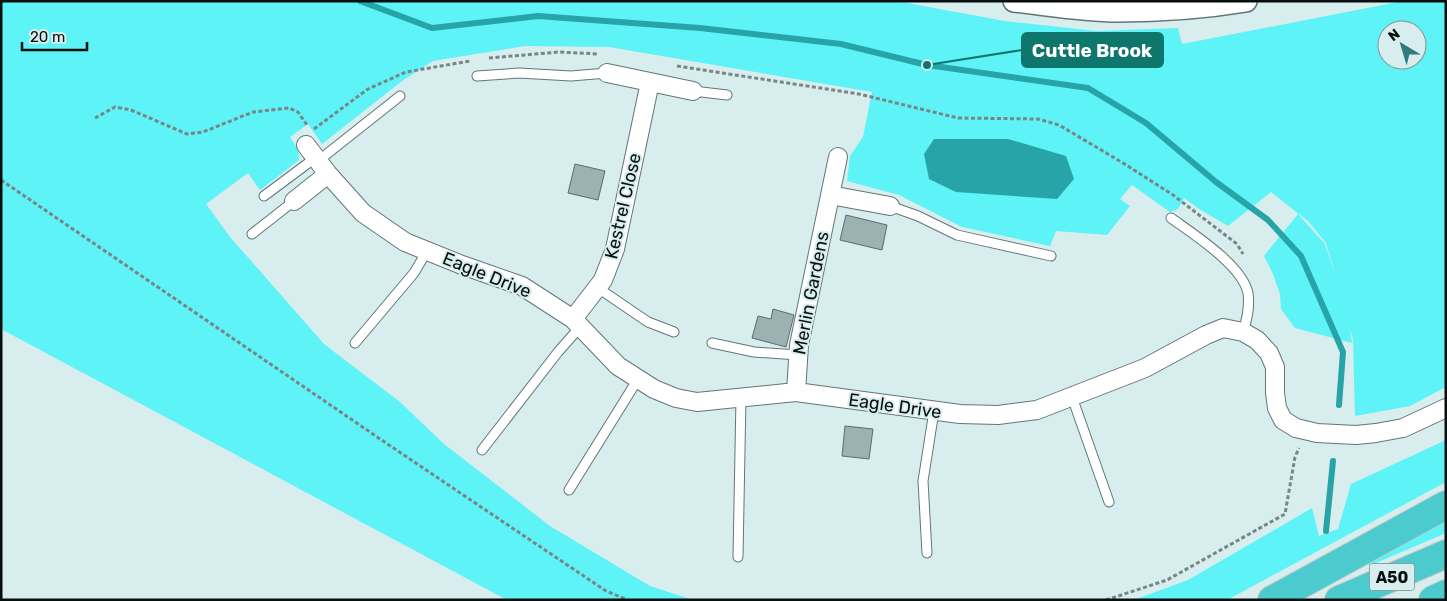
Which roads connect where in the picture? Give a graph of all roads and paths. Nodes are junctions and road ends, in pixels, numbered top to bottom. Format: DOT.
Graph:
graph roads {
  1 [pos="1014,1"];
  2 [pos="1246,1"];
  3 [pos="608,55"];
  4 [pos="483,59"];
  5 [pos="474,61"];
  6 [pos="676,65"];
  7 [pos="607,73"];
  8 [pos="477,76"];
  9 [pos="650,82"];
  10 [pos="693,92"];
  11 [pos="727,95"];
  12 [pos="400,96"];
  13 [pos="95,118"];
  14 [pos="838,157"];
  15 [pos="317,159"];
  16 [pos="1,180"];
  17 [pos="830,195"];
  18 [pos="264,196"];
  19 [pos="294,201"];
  20 [pos="890,206"];
  21 [pos="1171,218"];
  22 [pos="252,234"];
  23 [pos="427,251"];
  24 [pos="1051,256"];
  25 [pos="1246,259"];
  26 [pos="598,288"];
  27 [pos="577,323"];
  28 [pos="674,332"];
  29 [pos="1244,332"];
  30 [pos="355,342"];
  31 [pos="712,343"];
  32 [pos="798,355"];
  33 [pos="638,379"];
  34 [pos="796,392"];
  35 [pos="1072,396"];
  36 [pos="741,397"];
  37 [pos="1446,408"];
  38 [pos="934,411"];
  39 [pos="1307,432"];
  40 [pos="482,450"];
  41 [pos="569,490"];
  42 [pos="1110,502"];
  43 [pos="1446,505"];
  44 [pos="927,553"];
  45 [pos="1446,554"];
  46 [pos="738,557"];
  47 [pos="1446,594"];
  48 [pos="628,600"];
  49 [pos="1106,600"];
  50 [pos="1272,600"];
  51 [pos="1339,600"];
  52 [pos="1433,600"];
  1 -- 2 [label="street"];
  3 -- 4 [label="path"];
  5 -- 13 [label="path"];
  6 -- 25 [label="path"];
  7 -- 8 [label="lane"];
  7 -- 9 [label="street"];
  9 -- 10 [label="street"];
  9 -- 26 [label="street, Kestrel Close"];
  10 -- 11 [label="lane"];
  12 -- 15 [label="lane"];
  14 -- 17 [label="street, Merlin Gardens"];
  15 -- 18 [label="lane"];
  15 -- 19 [label="street"];
  15 -- 23 [label="street, Eagle Drive"];
  16 -- 48 [label="path"];
  17 -- 20 [label="street"];
  17 -- 32 [label="street, Merlin Gardens"];
  19 -- 22 [label="lane"];
  20 -- 24 [label="lane"];
  21 -- 29 [label="lane"];
  23 -- 27 [label="street, Eagle Drive"];
  23 -- 30 [label="lane"];
  26 -- 27 [label="street, Kestrel Close"];
  26 -- 28 [label="lane"];
  27 -- 33 [label="street, Eagle Drive"];
  27 -- 40 [label="lane"];
  29 -- 35 [label="street, Eagle Drive"];
  29 -- 39 [label="street"];
  31 -- 32 [label="lane"];
  32 -- 34 [label="street, Merlin Gardens"];
  33 -- 36 [label="street, Eagle Drive"];
  33 -- 41 [label="lane"];
  34 -- 36 [label="street, Eagle Drive"];
  34 -- 38 [label="street, Eagle Drive"];
  35 -- 38 [label="street, Eagle Drive"];
  35 -- 42 [label="lane"];
  36 -- 46 [label="lane"];
  37 -- 39 [label="street"];
  38 -- 44 [label="lane"];
  39 -- 49 [label="path"];
  43 -- 50 [label="highway"];
  45 -- 51 [label="highway, A50"];
  47 -- 52 [label="highway, A50"];
}
